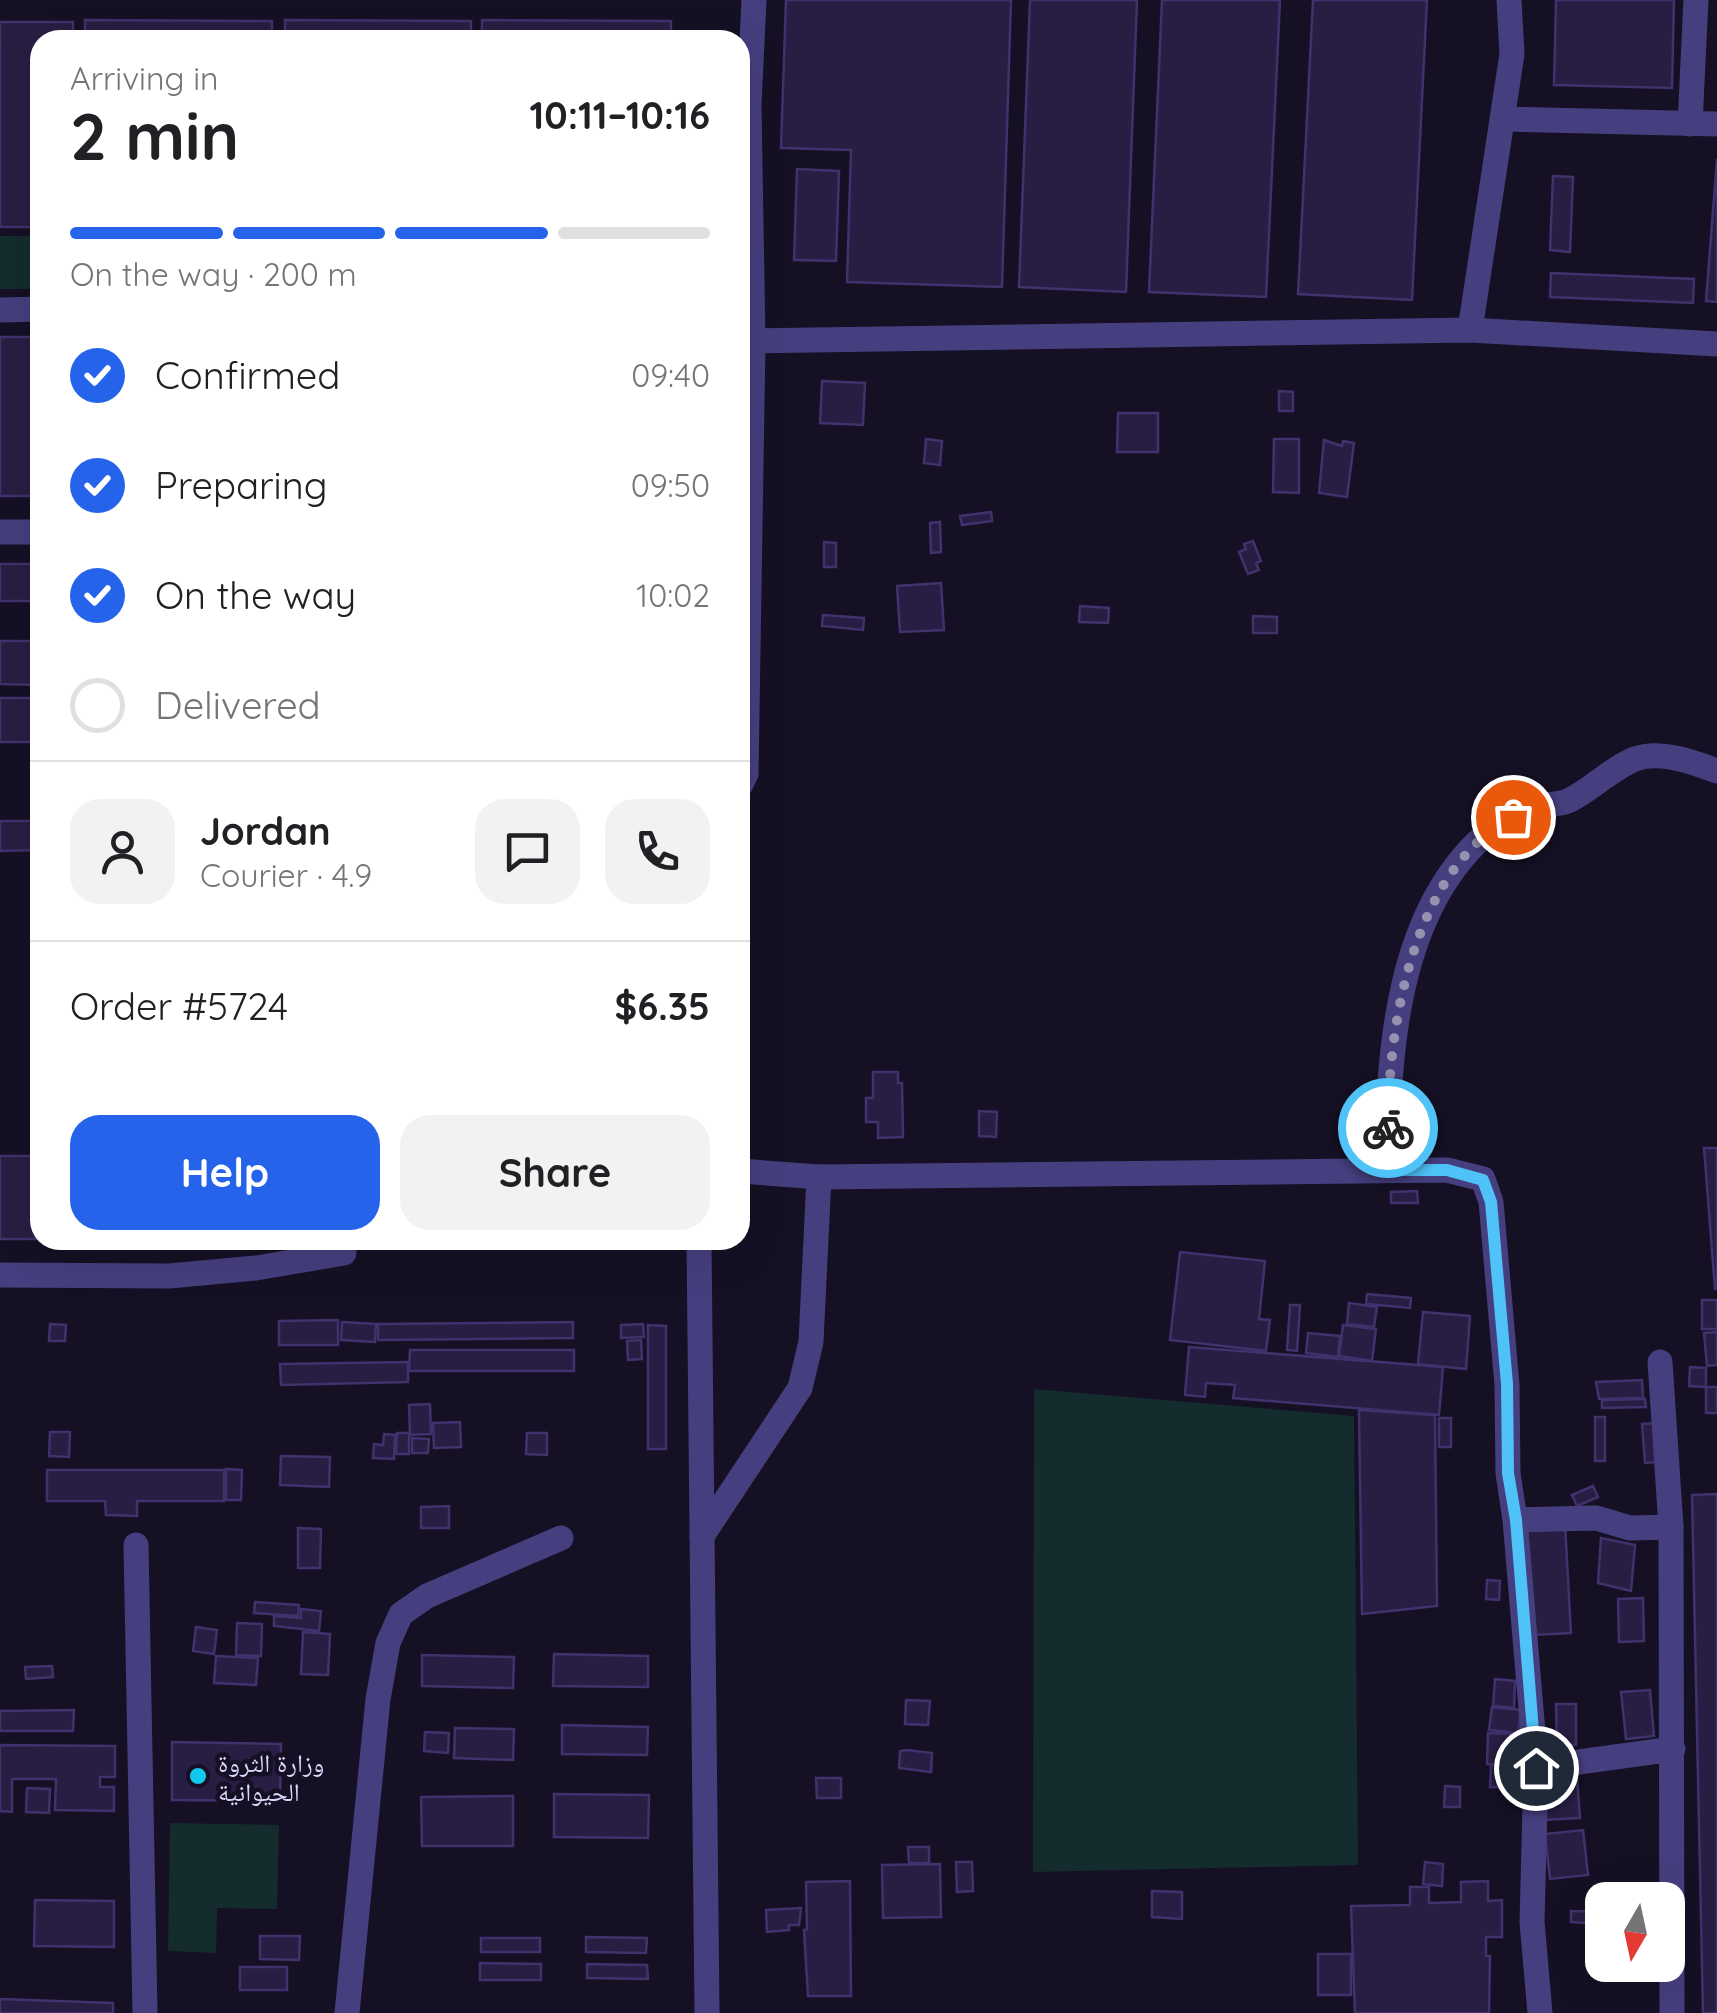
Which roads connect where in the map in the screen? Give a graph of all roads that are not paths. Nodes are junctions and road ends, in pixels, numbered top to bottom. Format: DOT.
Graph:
graph roads {
  1 [pos="754,0"];
  2 [pos="1509,0"];
  3 [pos="1696,0"];
  4 [pos="750,84"];
  5 [pos="1504,119"];
  6 [pos="1690,124"];
  7 [pos="1717,124"];
  8 [pos="750,164"];
  9 [pos="30,309"];
  10 [pos="0,310"];
  11 [pos="1470,330"];
  12 [pos="753,341"];
  13 [pos="1717,344"];
  14 [pos="750,527"];
  15 [pos="0,532"];
  16 [pos="30,532"];
  17 [pos="1717,770"];
  18 [pos="1387,1170"];
  19 [pos="750,1172"];
  20 [pos="818,1177"];
  21 [pos="699,1250"];
  22 [pos="344,1253"];
  23 [pos="0,1275"];
  24 [pos="1660,1362"];
  25 [pos="1516,1520"];
  26 [pos="1671,1528"];
  27 [pos="702,1536"];
  28 [pos="562,1538"];
  29 [pos="136,1545"];
  30 [pos="1673,1749"];
  31 [pos="1536,1768"];
  32 [pos="145,2013"];
  33 [pos="347,2013"];
  34 [pos="707,2013"];
  35 [pos="1540,2013"];
  36 [pos="1672,2013"];
  1 -- 4 [label="street"];
  2 -- 5 [label="street"];
  3 -- 6 [label="street"];
  5 -- 6 [label="street"];
  5 -- 11 [label="street"];
  6 -- 7 [label="street"];
  8 -- 12 [label="street"];
  9 -- 10 [label="street"];
  11 -- 12 [label="street"];
  11 -- 13 [label="street"];
  12 -- 14 [label="street"];
  15 -- 16 [label="street"];
  17 -- 18 [label="street"];
  18 -- 20 [label="street"];
  18 -- 25 [label="street"];
  19 -- 20 [label="street"];
  20 -- 27 [label="street"];
  21 -- 27 [label="street"];
  22 -- 23 [label="street"];
  24 -- 26 [label="street"];
  25 -- 26 [label="street"];
  25 -- 31 [label="street"];
  26 -- 30 [label="street"];
  27 -- 34 [label="street"];
  28 -- 33 [label="street"];
  29 -- 32 [label="street"];
  30 -- 31 [label="street"];
  30 -- 36 [label="street"];
  31 -- 35 [label="street"];
}
